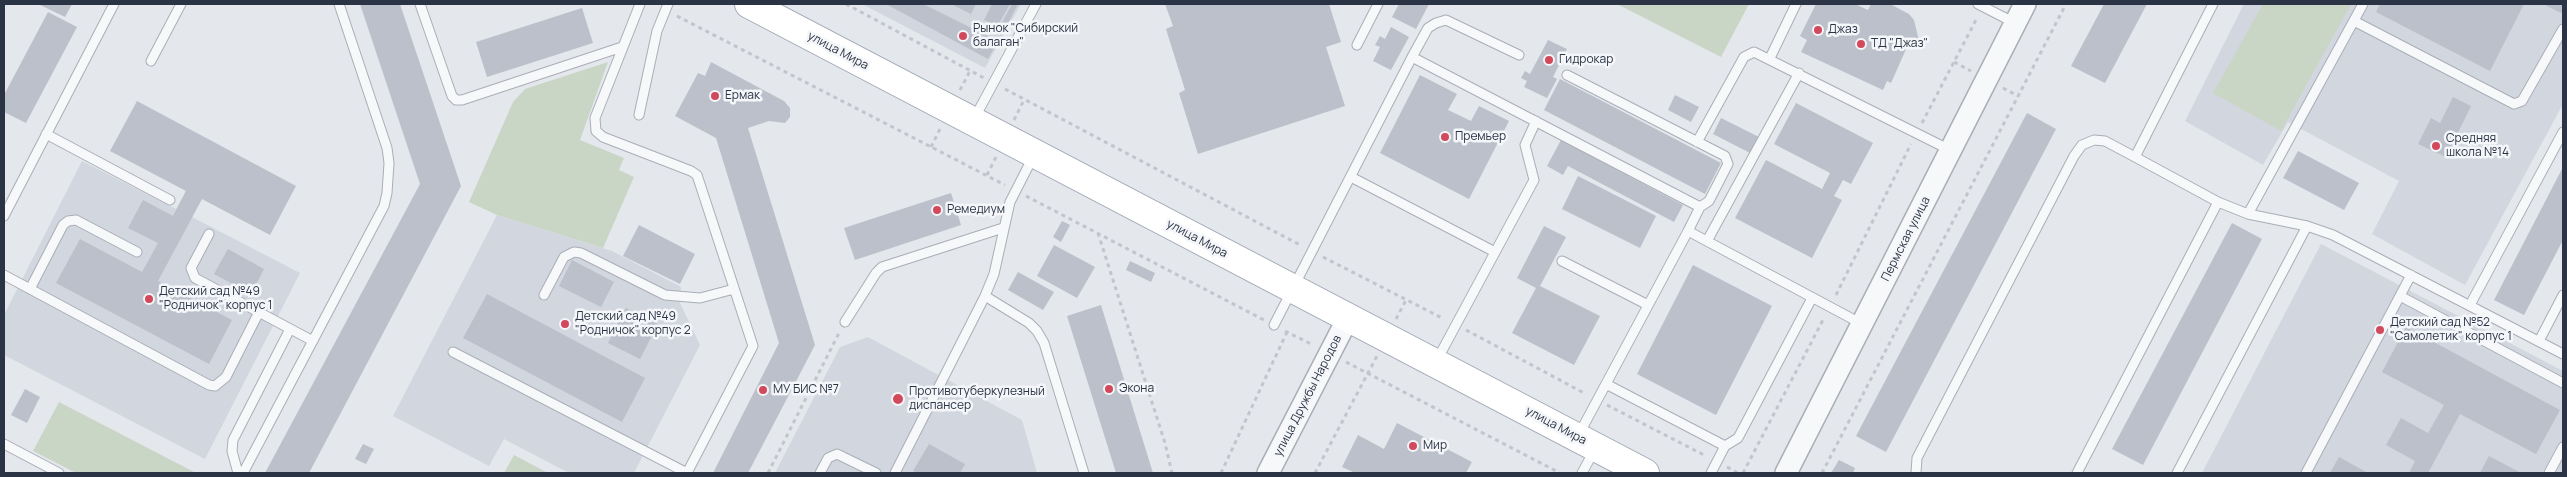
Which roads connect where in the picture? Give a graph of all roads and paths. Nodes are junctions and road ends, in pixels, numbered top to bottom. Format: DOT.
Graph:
graph roads {
  1 [pos="114,4"];
  2 [pos="181,4"];
  3 [pos="339,4"];
  4 [pos="420,4"];
  5 [pos="640,4"];
  6 [pos="749,4"];
  7 [pos="846,4"];
  8 [pos="1036,4"];
  9 [pos="1378,4"];
  10 [pos="1796,4"];
  11 [pos="2025,4"];
  12 [pos="2066,4"];
  13 [pos="2213,4"];
  14 [pos="2363,4"];
  15 [pos="1981,5"];
  16 [pos="667,7"];
  17 [pos="2354,21"];
  18 [pos="2016,23"];
  19 [pos="2563,29"];
  20 [pos="1357,45"];
  21 [pos="622,47"];
  22 [pos="1519,55"];
  23 [pos="1412,57"];
  24 [pos="1770,58"];
  25 [pos="151,60"];
  26 [pos="1799,73"];
  27 [pos="1567,75"];
  28 [pos="993,82"];
  29 [pos="639,115"];
  30 [pos="973,121"];
  31 [pos="1536,121"];
  32 [pos="2563,132"];
  33 [pos="1917,133"];
  34 [pos="46,134"];
  35 [pos="1698,142"];
  36 [pos="1951,150"];
  37 [pos="1035,154"];
  38 [pos="2135,157"];
  39 [pos="1351,177"];
  40 [pos="1015,190"];
  41 [pos="170,200"];
  42 [pos="2218,202"];
  43 [pos="1700,207"];
  44 [pos="2248,214"];
  45 [pos="4,216"];
  46 [pos="2307,226"];
  47 [pos="1004,228"];
  48 [pos="1688,231"];
  49 [pos="1098,232"];
  50 [pos="209,234"];
  51 [pos="1707,241"];
  52 [pos="137,252"];
  53 [pos="1312,252"];
  54 [pos="1495,252"];
  55 [pos="1562,261"];
  56 [pos="4,275"];
  57 [pos="2411,275"];
  58 [pos="30,289"];
  59 [pos="734,289"];
  60 [pos="1293,289"];
  61 [pos="544,295"];
  62 [pos="2563,295"];
  63 [pos="984,296"];
  64 [pos="2400,296"];
  65 [pos="1812,298"];
  66 [pos="1406,300"];
  67 [pos="1648,306"];
  68 [pos="2470,306"];
  69 [pos="1830,308"];
  70 [pos="259,312"];
  71 [pos="1348,318"];
  72 [pos="845,322"];
  73 [pos="1862,324"];
  74 [pos="1274,325"];
  75 [pos="1456,325"];
  76 [pos="290,329"];
  77 [pos="1287,332"];
  78 [pos="1386,338"];
  79 [pos="313,341"];
  80 [pos="2539,341"];
  81 [pos="453,352"];
  82 [pos="1330,354"];
  83 [pos="2563,354"];
  84 [pos="1435,363"];
  85 [pos="1368,373"];
  86 [pos="2563,383"];
  87 [pos="1606,384"];
  88 [pos="1597,400"];
  89 [pos="1586,442"];
  90 [pos="4,444"];
  91 [pos="1725,446"];
  92 [pos="2563,447"];
  93 [pos="1717,462"];
  94 [pos="58,473"];
  95 [pos="238,473"];
  96 [pos="243,473"];
  97 [pos="687,473"];
  98 [pos="768,473"];
  99 [pos="820,473"];
  100 [pos="876,473"];
  101 [pos="895,473"];
  102 [pos="1084,473"];
  103 [pos="1172,473"];
  104 [pos="1221,473"];
  105 [pos="1268,473"];
  106 [pos="1315,473"];
  107 [pos="1560,473"];
  108 [pos="1582,473"];
  109 [pos="1645,473"];
  110 [pos="1711,473"];
  111 [pos="1738,473"];
  112 [pos="1744,473"];
  113 [pos="1786,473"];
  114 [pos="1822,473"];
  115 [pos="1916,473"];
  116 [pos="2077,473"];
  117 [pos="2177,473"];
  118 [pos="2306,473"];
  119 [pos="2549,473"];
  1 -- 34 [label="lane"];
  2 -- 25 [label="lane"];
  3 -- 79 [label="lane"];
  4 -- 21 [label="lane"];
  5 -- 21 [label="lane"];
  6 -- 30 [label="main road, улица Мира"];
  7 -- 28 [label="path"];
  8 -- 28 [label="lane"];
  9 -- 20 [label="lane"];
  10 -- 24 [label="lane"];
  11 -- 18 [label="street, Пермская улица"];
  12 -- 114 [label="path"];
  13 -- 38 [label="lane"];
  14 -- 17 [label="lane"];
  15 -- 18 [label="lane"];
  15 -- 33 [label="path"];
  16 -- 29 [label="lane"];
  16 -- 40 [label="path"];
  17 -- 19 [label="lane"];
  17 -- 44 [label="lane"];
  18 -- 36 [label="street, Пермская улица"];
  21 -- 59 [label="lane"];
  22 -- 23 [label="lane"];
  23 -- 31 [label="lane"];
  23 -- 39 [label="lane"];
  24 -- 26 [label="lane"];
  24 -- 35 [label="lane"];
  26 -- 33 [label="lane"];
  26 -- 51 [label="lane"];
  27 -- 35 [label="lane"];
  28 -- 30 [label="lane"];
  28 -- 53 [label="path"];
  30 -- 37 [label="main road, улица Мира"];
  31 -- 43 [label="lane"];
  31 -- 54 [label="lane"];
  32 -- 68 [label="lane"];
  33 -- 36 [label="lane"];
  33 -- 69 [label="path"];
  34 -- 41 [label="lane"];
  34 -- 45 [label="lane"];
  35 -- 43 [label="lane"];
  36 -- 73 [label="street, Пермская улица"];
  37 -- 40 [label="lane"];
  37 -- 60 [label="main road, улица Мира"];
  38 -- 42 [label="lane"];
  38 -- 115 [label="lane"];
  39 -- 53 [label="lane"];
  39 -- 54 [label="lane"];
  40 -- 47 [label="lane"];
  40 -- 49 [label="path"];
  42 -- 44 [label="lane"];
  42 -- 116 [label="lane"];
  43 -- 48 [label="lane"];
  44 -- 46 [label="lane"];
  46 -- 57 [label="lane"];
  46 -- 117 [label="lane"];
  47 -- 63 [label="lane"];
  47 -- 72 [label="lane"];
  48 -- 51 [label="lane"];
  48 -- 67 [label="lane"];
  49 -- 74 [label="path"];
  49 -- 103 [label="path"];
  50 -- 70 [label="lane"];
  51 -- 65 [label="lane"];
  52 -- 58 [label="lane"];
  53 -- 60 [label="lane"];
  53 -- 66 [label="path"];
  54 -- 75 [label="lane"];
  55 -- 67 [label="lane"];
  56 -- 58 [label="lane"];
  57 -- 64 [label="lane"];
  57 -- 68 [label="lane"];
  58 -- 70 [label="lane"];
  59 -- 61 [label="lane"];
  59 -- 97 [label="lane"];
  60 -- 71 [label="main road, улица Мира"];
  60 -- 74 [label="lane"];
  62 -- 80 [label="lane"];
  63 -- 101 [label="lane"];
  63 -- 102 [label="lane"];
  64 -- 86 [label="lane"];
  64 -- 118 [label="lane"];
  65 -- 69 [label="lane"];
  65 -- 91 [label="lane"];
  66 -- 75 [label="path"];
  66 -- 78 [label="path"];
  67 -- 87 [label="lane"];
  68 -- 80 [label="lane"];
  69 -- 73 [label="lane"];
  69 -- 112 [label="path"];
  70 -- 76 [label="lane"];
  71 -- 78 [label="main road, улица Мира"];
  71 -- 82 [label="street, улица Дружбы Народов"];
  72 -- 98 [label="path"];
  73 -- 113 [label="street, Пермская улица"];
  74 -- 77 [label="path"];
  75 -- 84 [label="lane"];
  75 -- 88 [label="path"];
  76 -- 79 [label="lane"];
  76 -- 95 [label="lane"];
  77 -- 82 [label="path"];
  77 -- 104 [label="path"];
  78 -- 84 [label="main road, улица Мира"];
  78 -- 85 [label="path"];
  79 -- 96 [label="lane"];
  80 -- 83 [label="lane"];
  81 -- 97 [label="lane"];
  82 -- 85 [label="path"];
  82 -- 105 [label="street, улица Дружбы Народов"];
  84 -- 89 [label="main road, улица Мира"];
  85 -- 106 [label="path"];
  85 -- 107 [label="path"];
  87 -- 88 [label="lane"];
  87 -- 91 [label="lane"];
  88 -- 89 [label="lane"];
  88 -- 93 [label="path"];
  89 -- 108 [label="lane"];
  89 -- 109 [label="main road, улица Мира"];
  90 -- 94 [label="lane"];
  91 -- 93 [label="lane"];
  92 -- 119 [label="lane"];
  93 -- 110 [label="lane"];
  93 -- 111 [label="path"];
  99 -- 100 [label="lane"];
}
